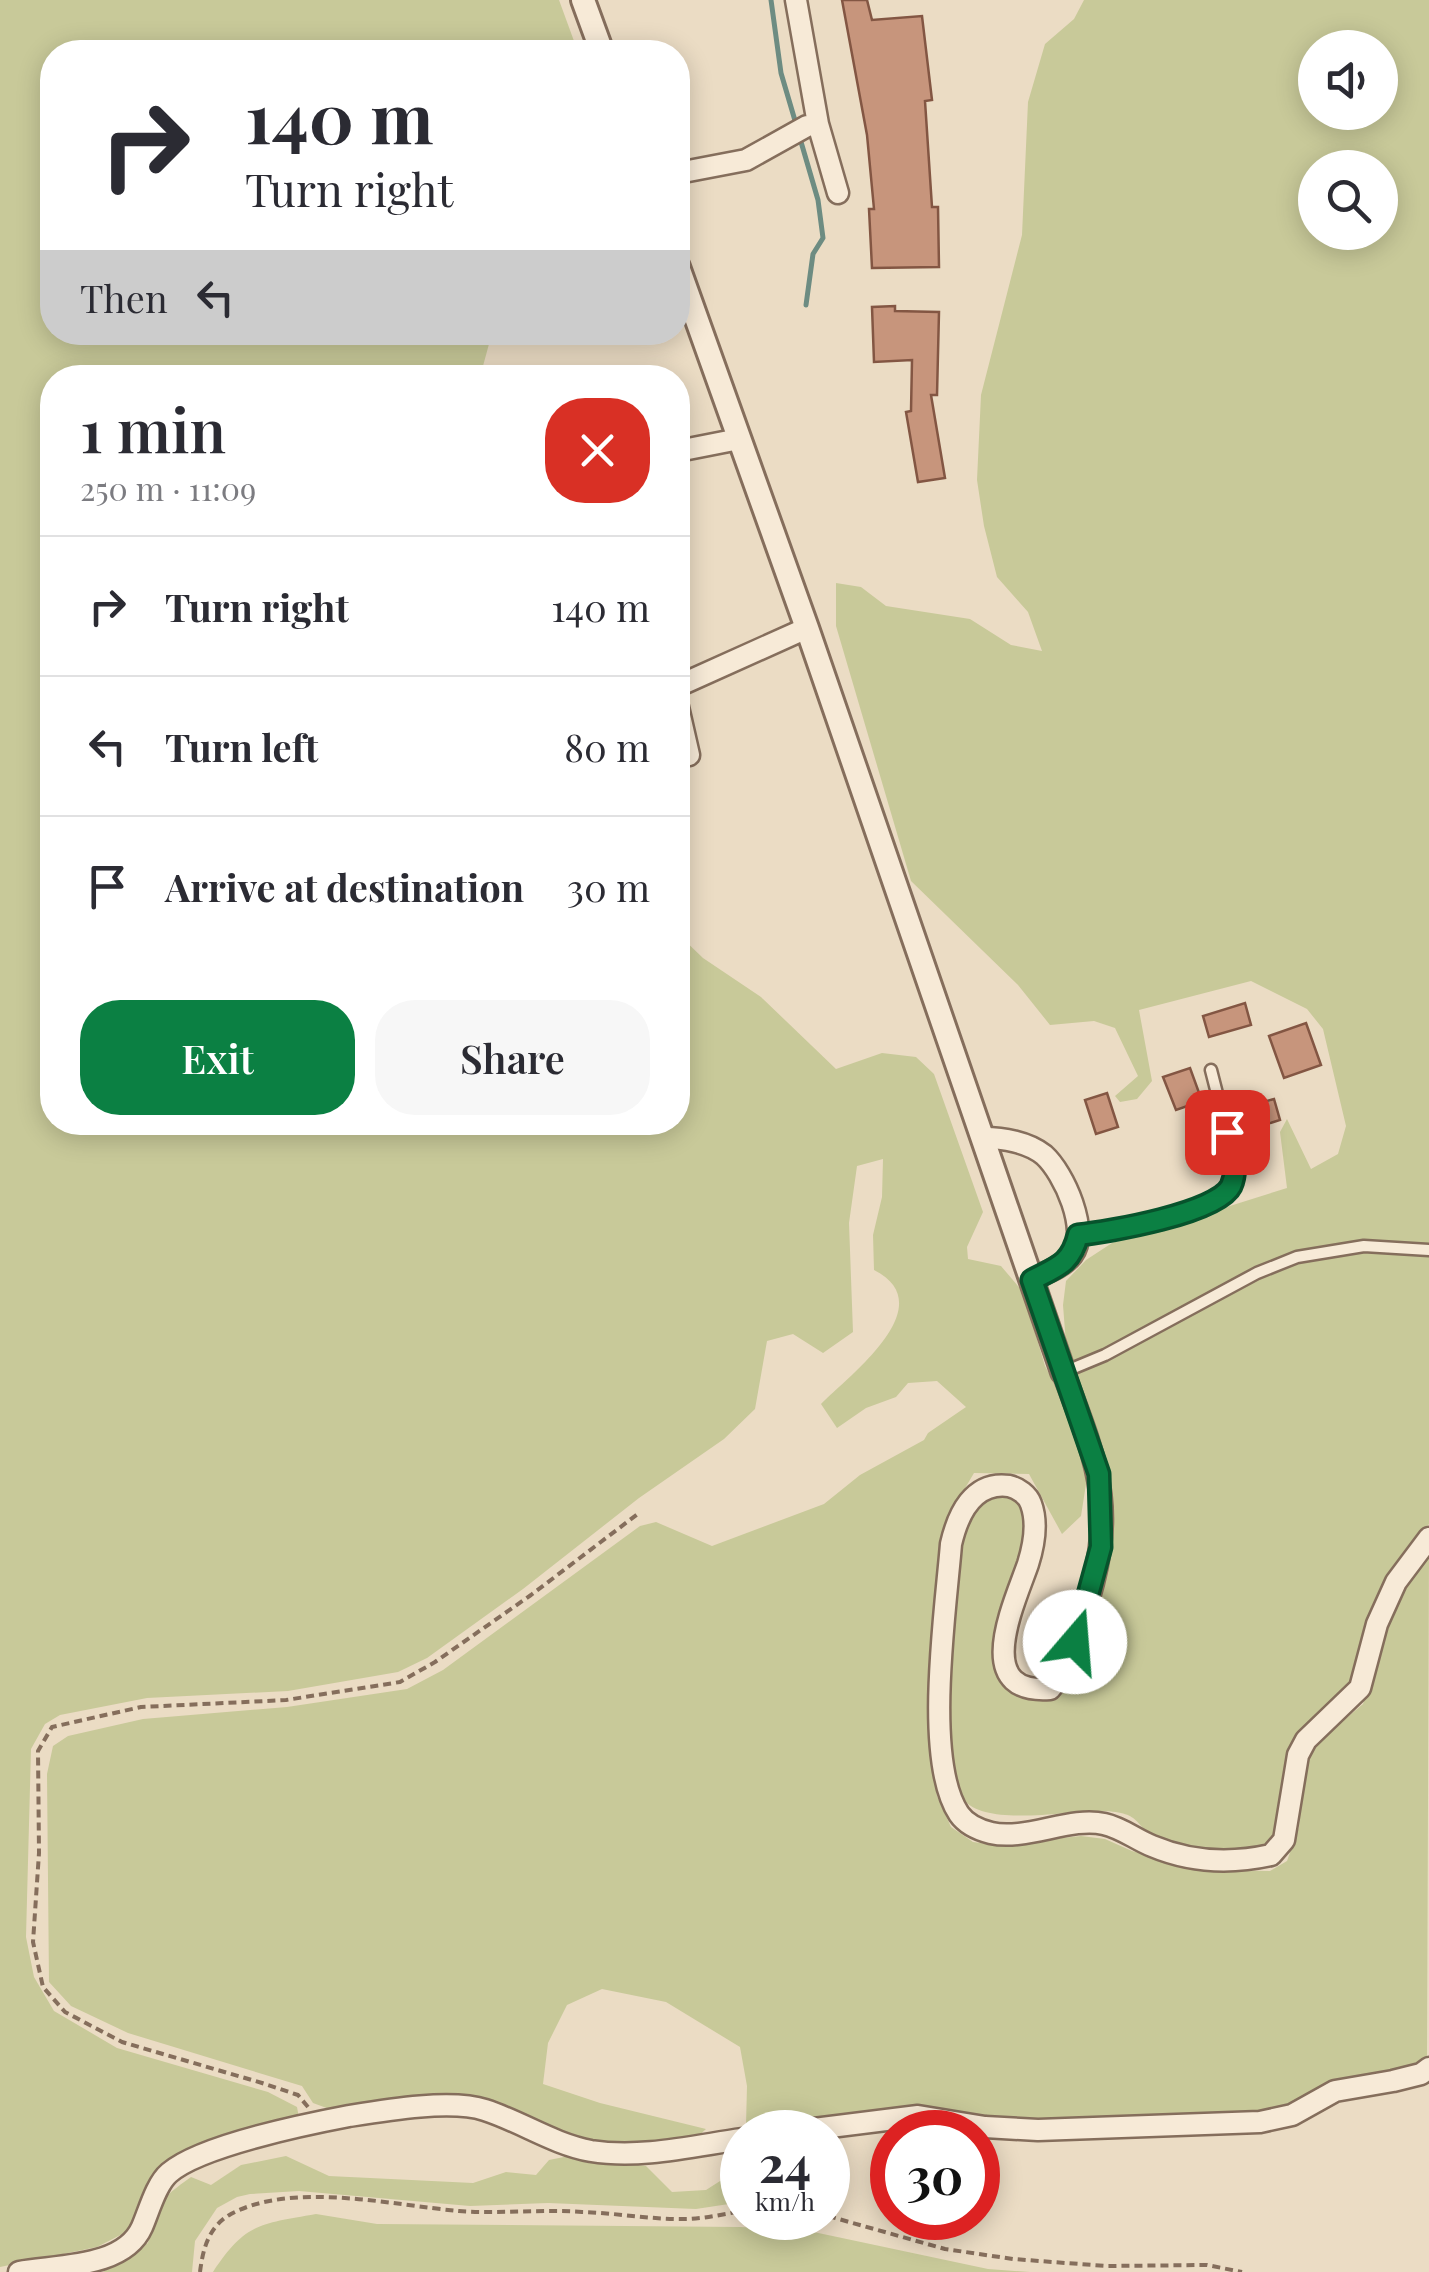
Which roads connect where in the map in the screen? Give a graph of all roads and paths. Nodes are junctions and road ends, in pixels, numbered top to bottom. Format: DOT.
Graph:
graph roads {
  1 [pos="583,0"];
  2 [pos="796,0"];
  3 [pos="598,40"];
  4 [pos="806,128"];
  5 [pos="690,172"];
  6 [pos="838,193"];
  7 [pos="690,301"];
  8 [pos="739,438"];
  9 [pos="690,448"];
  10 [pos="807,628"];
  11 [pos="690,681"];
  12 [pos="1211,1070"];
  13 [pos="984,1138"];
  14 [pos="1078,1235"];
  15 [pos="1429,1250"];
  16 [pos="1032,1280"];
  17 [pos="1063,1372"];
  18 [pos="639,1513"];
  19 [pos="1429,1538"];
  20 [pos="1429,2068"];
  21 [pos="320,2122"];
  22 [pos="850,2124"];
  23 [pos="720,2142"];
  24 [pos="720,2214"];
  25 [pos="850,2222"];
  26 [pos="19,2272"];
  27 [pos="200,2272"];
  28 [pos="1242,2272"];
  1 -- 3 [label="street"];
  2 -- 4 [label="street"];
  4 -- 5 [label="street"];
  4 -- 6 [label="street"];
  7 -- 8 [label="street"];
  8 -- 9 [label="street"];
  8 -- 10 [label="street"];
  10 -- 11 [label="street"];
  10 -- 13 [label="street"];
  12 -- 14 [label="lane"];
  13 -- 14 [label="street"];
  13 -- 16 [label="street"];
  14 -- 16 [label="street"];
  15 -- 17 [label="lane"];
  16 -- 17 [label="street"];
  17 -- 19 [label="street"];
  18 -- 21 [label="path"];
  20 -- 22 [label="street"];
  21 -- 23 [label="street"];
  21 -- 26 [label="street"];
  24 -- 27 [label="path"];
  25 -- 28 [label="path"];
}
